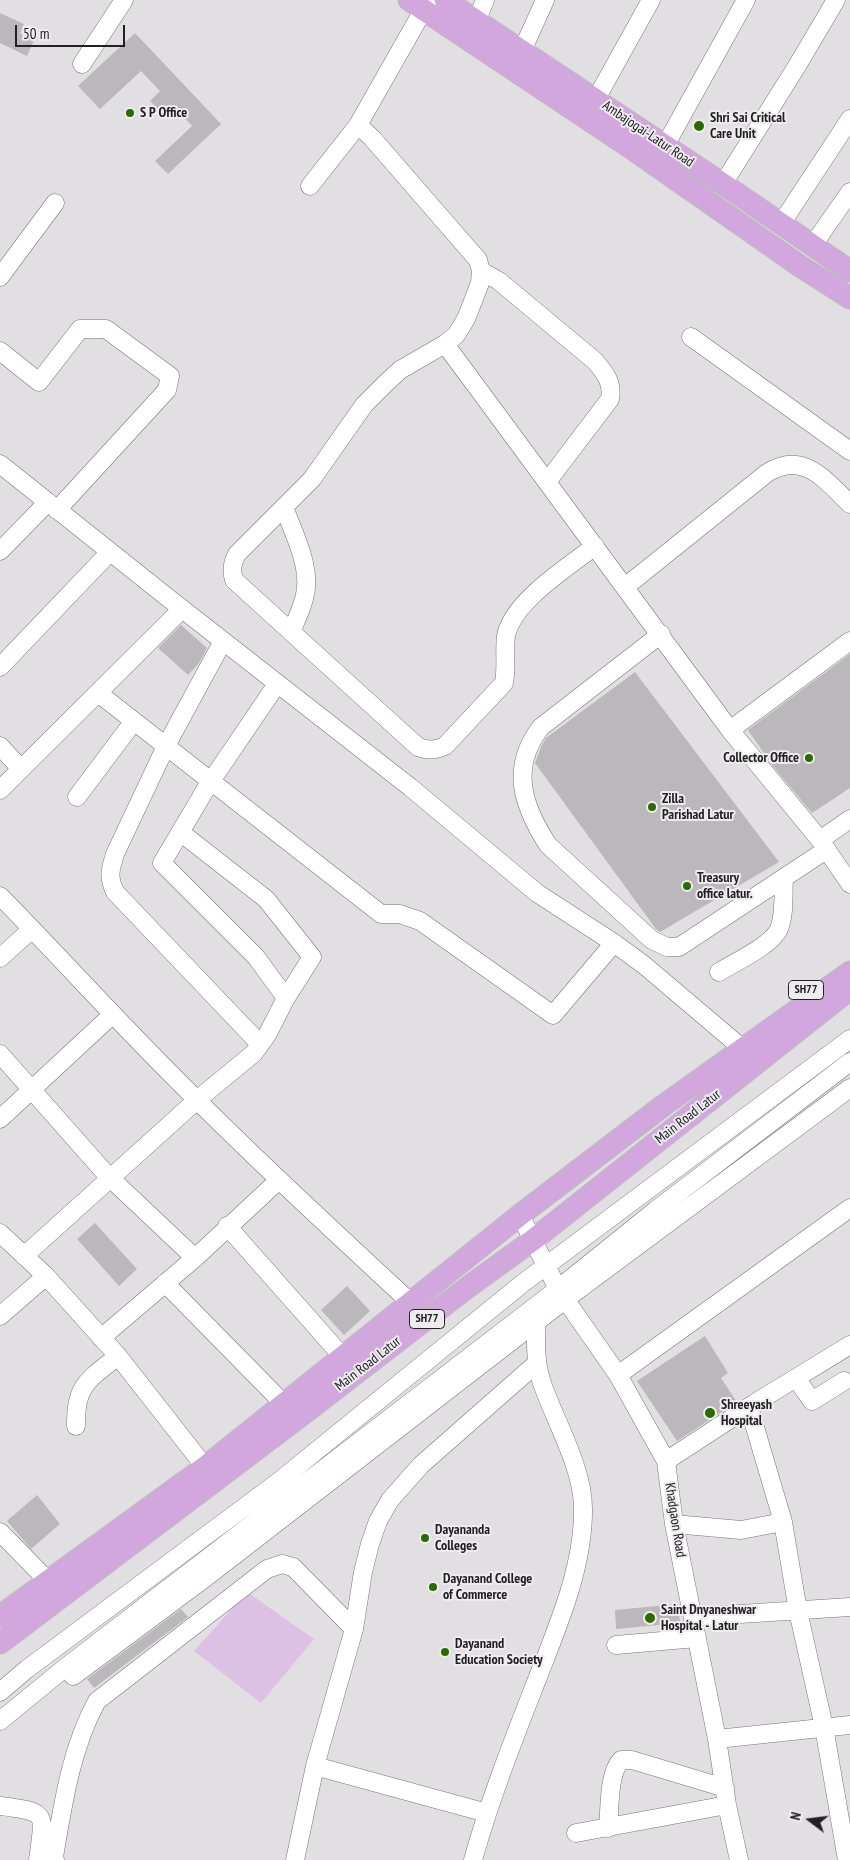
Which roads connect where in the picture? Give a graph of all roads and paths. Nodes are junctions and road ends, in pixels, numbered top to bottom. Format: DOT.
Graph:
graph roads {
  1 [pos="124,0"];
  2 [pos="445,0"];
  3 [pos="486,0"];
  4 [pos="545,0"];
  5 [pos="651,0"];
  6 [pos="746,0"];
  7 [pos="836,0"];
  8 [pos="421,3"];
  9 [pos="476,22"];
  10 [pos="522,52"];
  11 [pos="82,64"];
  12 [pos="596,99"];
  13 [pos="850,119"];
  14 [pos="358,125"];
  15 [pos="664,146"];
  16 [pos="723,184"];
  17 [pos="310,186"];
  18 [pos="850,192"];
  19 [pos="55,204"];
  20 [pos="781,224"];
  21 [pos="813,246"];
  22 [pos="481,271"];
  23 [pos="850,271"];
  24 [pos="0,277"];
  25 [pos="850,298"];
  26 [pos="692,337"];
  27 [pos="445,344"];
  28 [pos="0,351"];
  29 [pos="850,451"];
  30 [pos="0,464"];
  31 [pos="547,482"];
  32 [pos="850,504"];
  33 [pos="52,506"];
  34 [pos="284,507"];
  35 [pos="595,546"];
  36 [pos="0,551"];
  37 [pos="110,552"];
  38 [pos="625,587"];
  39 [pos="182,609"];
  40 [pos="292,632"];
  41 [pos="661,634"];
  42 [pos="223,641"];
  43 [pos="850,641"];
  44 [pos="0,667"];
  45 [pos="277,684"];
  46 [pos="98,693"];
  47 [pos="134,721"];
  48 [pos="730,730"];
  49 [pos="0,746"];
  50 [pos="166,746"];
  51 [pos="21,769"];
  52 [pos="211,781"];
  53 [pos="0,790"];
  54 [pos="77,797"];
  55 [pos="850,819"];
  56 [pos="180,832"];
  57 [pos="823,845"];
  58 [pos="784,878"];
  59 [pos="850,884"];
  60 [pos="0,896"];
  61 [pos="32,929"];
  62 [pos="614,943"];
  63 [pos="850,957"];
  64 [pos="0,958"];
  65 [pos="719,972"];
  66 [pos="850,972"];
  67 [pos="850,990"];
  68 [pos="286,998"];
  69 [pos="850,1005"];
  70 [pos="112,1015"];
  71 [pos="776,1036"];
  72 [pos="850,1039"];
  73 [pos="260,1044"];
  74 [pos="743,1049"];
  75 [pos="0,1054"];
  76 [pos="850,1062"];
  77 [pos="850,1088"];
  78 [pos="31,1090"];
  79 [pos="197,1100"];
  80 [pos="0,1119"];
  81 [pos="110,1178"];
  82 [pos="279,1180"];
  83 [pos="850,1208"];
  84 [pos="520,1215"];
  85 [pos="227,1226"];
  86 [pos="0,1233"];
  87 [pos="533,1240"];
  88 [pos="24,1256"];
  89 [pos="194,1258"];
  90 [pos="546,1265"];
  91 [pos="46,1276"];
  92 [pos="165,1283"];
  93 [pos="562,1294"];
  94 [pos="410,1302"];
  95 [pos="0,1316"];
  96 [pos="536,1323"];
  97 [pos="101,1338"];
  98 [pos="850,1345"];
  99 [pos="833,1355"];
  100 [pos="118,1356"];
  101 [pos="342,1356"];
  102 [pos="537,1363"];
  103 [pos="618,1374"];
  104 [pos="796,1378"];
  105 [pos="847,1387"];
  106 [pos="283,1403"];
  107 [pos="749,1407"];
  108 [pos="76,1426"];
  109 [pos="666,1461"];
  110 [pos="205,1466"];
  111 [pos="783,1522"];
  112 [pos="674,1524"];
  113 [pos="0,1532"];
  114 [pos="47,1580"];
  115 [pos="850,1607"];
  116 [pos="798,1610"];
  117 [pos="0,1616"];
  118 [pos="692,1617"];
  119 [pos="354,1629"];
  120 [pos="697,1638"];
  121 [pos="0,1643"];
  122 [pos="616,1645"];
  123 [pos="53,1649"];
  124 [pos="66,1667"];
  125 [pos="0,1692"];
  126 [pos="0,1721"];
  127 [pos="850,1725"];
  128 [pos="824,1727"];
  129 [pos="0,1735"];
  130 [pos="718,1740"];
  131 [pos="315,1766"];
  132 [pos="724,1788"];
  133 [pos="727,1805"];
  134 [pos="0,1806"];
  135 [pos="487,1812"];
  136 [pos="608,1828"];
  137 [pos="576,1833"];
  138 [pos="38,1860"];
  139 [pos="55,1860"];
  140 [pos="295,1860"];
  141 [pos="473,1860"];
  142 [pos="739,1860"];
  143 [pos="847,1860"];
  1 -- 11 [label="street"];
  2 -- 9 [label="main road, Ambajogai-Latur Road"];
  3 -- 9 [label="street"];
  4 -- 10 [label="street"];
  5 -- 12 [label="street"];
  6 -- 15 [label="street"];
  7 -- 16 [label="street"];
  8 -- 14 [label="street"];
  8 -- 25 [label="main road"];
  9 -- 10 [label="main road, Ambajogai-Latur Road"];
  10 -- 12 [label="main road, Ambajogai-Latur Road"];
  12 -- 15 [label="main road, Ambajogai-Latur Road"];
  13 -- 20 [label="street"];
  14 -- 17 [label="street"];
  14 -- 22 [label="street"];
  15 -- 16 [label="main road, Ambajogai-Latur Road"];
  16 -- 20 [label="main road, Ambajogai-Latur Road"];
  18 -- 21 [label="street"];
  19 -- 24 [label="street"];
  20 -- 21 [label="main road, Ambajogai-Latur Road"];
  21 -- 23 [label="main road, Ambajogai-Latur Road"];
  22 -- 27 [label="street"];
  22 -- 31 [label="street"];
  26 -- 29 [label="street"];
  27 -- 31 [label="street"];
  27 -- 34 [label="street"];
  28 -- 33 [label="street"];
  30 -- 33 [label="street"];
  31 -- 35 [label="street"];
  32 -- 38 [label="street"];
  33 -- 36 [label="street"];
  33 -- 37 [label="street"];
  34 -- 40 [label="street"];
  34 -- 40 [label="street"];
  35 -- 38 [label="street"];
  35 -- 40 [label="street"];
  37 -- 39 [label="street"];
  37 -- 44 [label="street"];
  38 -- 41 [label="street"];
  39 -- 42 [label="street"];
  39 -- 46 [label="street"];
  41 -- 48 [label="street"];
  41 -- 58 [label="street"];
  42 -- 45 [label="street"];
  42 -- 50 [label="street"];
  43 -- 48 [label="street"];
  45 -- 52 [label="street"];
  45 -- 62 [label="street"];
  46 -- 47 [label="street"];
  46 -- 51 [label="street"];
  47 -- 50 [label="street"];
  47 -- 54 [label="street"];
  48 -- 57 [label="street"];
  49 -- 51 [label="street"];
  50 -- 52 [label="street"];
  50 -- 73 [label="street"];
  51 -- 53 [label="street"];
  52 -- 56 [label="street"];
  52 -- 62 [label="street"];
  55 -- 57 [label="street"];
  56 -- 68 [label="street"];
  56 -- 68 [label="street"];
  57 -- 58 [label="street"];
  57 -- 59 [label="street"];
  58 -- 65 [label="street"];
  60 -- 61 [label="street"];
  61 -- 64 [label="street"];
  61 -- 70 [label="street"];
  62 -- 74 [label="street"];
  63 -- 71 [label="main road, SH77"];
  66 -- 71 [label="main road, Main Road Latur / SH77"];
  67 -- 71 [label="main road, Main Road Latur / SH77"];
  68 -- 73 [label="street"];
  69 -- 71 [label="main road, SH77"];
  70 -- 78 [label="street"];
  70 -- 79 [label="street"];
  71 -- 74 [label="main road, Main Road Latur / SH77"];
  71 -- 87 [label="main road, Main Road Latur / SH77"];
  72 -- 90 [label="street"];
  73 -- 79 [label="street"];
  74 -- 84 [label="main road, Main Road Latur / SH77"];
  75 -- 78 [label="street"];
  76 -- 93 [label="street"];
  77 -- 93 [label="street"];
  78 -- 80 [label="street"];
  78 -- 81 [label="street"];
  79 -- 81 [label="street"];
  79 -- 82 [label="street"];
  81 -- 88 [label="street"];
  81 -- 89 [label="street"];
  82 -- 85 [label="street"];
  82 -- 94 [label="street"];
  83 -- 103 [label="street"];
  84 -- 87 [label="street, Khadgaon Road"];
  84 -- 94 [label="main road, Main Road Latur / SH77"];
  85 -- 89 [label="street"];
  85 -- 101 [label="street"];
  86 -- 88 [label="street"];
  87 -- 90 [label="street, Khadgaon Road"];
  87 -- 121 [label="main road, Main Road Latur / SH77"];
  88 -- 91 [label="street"];
  89 -- 92 [label="street"];
  90 -- 93 [label="street, Khadgaon Road"];
  90 -- 123 [label="street"];
  91 -- 95 [label="street"];
  91 -- 97 [label="street"];
  92 -- 97 [label="street"];
  92 -- 106 [label="street"];
  93 -- 96 [label="street"];
  93 -- 103 [label="street, Khadgaon Road"];
  93 -- 124 [label="street"];
  94 -- 101 [label="main road, Main Road Latur / SH77"];
  96 -- 102 [label="street"];
  96 -- 129 [label="street"];
  97 -- 100 [label="street"];
  98 -- 99 [label="street"];
  99 -- 104 [label="street"];
  99 -- 105 [label="street"];
  100 -- 108 [label="street"];
  100 -- 110 [label="street"];
  101 -- 106 [label="main road, Main Road Latur / SH77"];
  102 -- 119 [label="street"];
  102 -- 135 [label="street"];
  103 -- 109 [label="street, Khadgaon Road"];
  104 -- 105 [label="street"];
  104 -- 107 [label="street"];
  106 -- 110 [label="main road, Main Road Latur / SH77"];
  107 -- 109 [label="street"];
  107 -- 111 [label="street"];
  109 -- 112 [label="street, Khadgaon Road"];
  110 -- 114 [label="main road, Main Road Latur / SH77"];
  111 -- 112 [label="street"];
  111 -- 116 [label="street"];
  112 -- 118 [label="street, Khadgaon Road"];
  113 -- 114 [label="street"];
  114 -- 117 [label="main road, Main Road Latur / SH77"];
  115 -- 116 [label="street"];
  116 -- 118 [label="street"];
  116 -- 128 [label="street"];
  118 -- 120 [label="street, Khadgaon Road"];
  119 -- 131 [label="street"];
  119 -- 139 [label="street"];
  120 -- 122 [label="street"];
  120 -- 130 [label="street, Khadgaon Road"];
  123 -- 124 [label="street"];
  123 -- 125 [label="street"];
  124 -- 126 [label="street"];
  127 -- 128 [label="street"];
  128 -- 130 [label="street"];
  128 -- 143 [label="street"];
  130 -- 132 [label="street, Khadgaon Road"];
  131 -- 135 [label="street"];
  131 -- 140 [label="street"];
  132 -- 133 [label="street, Khadgaon Road"];
  132 -- 136 [label="street"];
  133 -- 136 [label="street"];
  133 -- 142 [label="street, Khadgaon Road"];
  134 -- 138 [label="street"];
  135 -- 141 [label="street"];
  136 -- 137 [label="street"];
}
